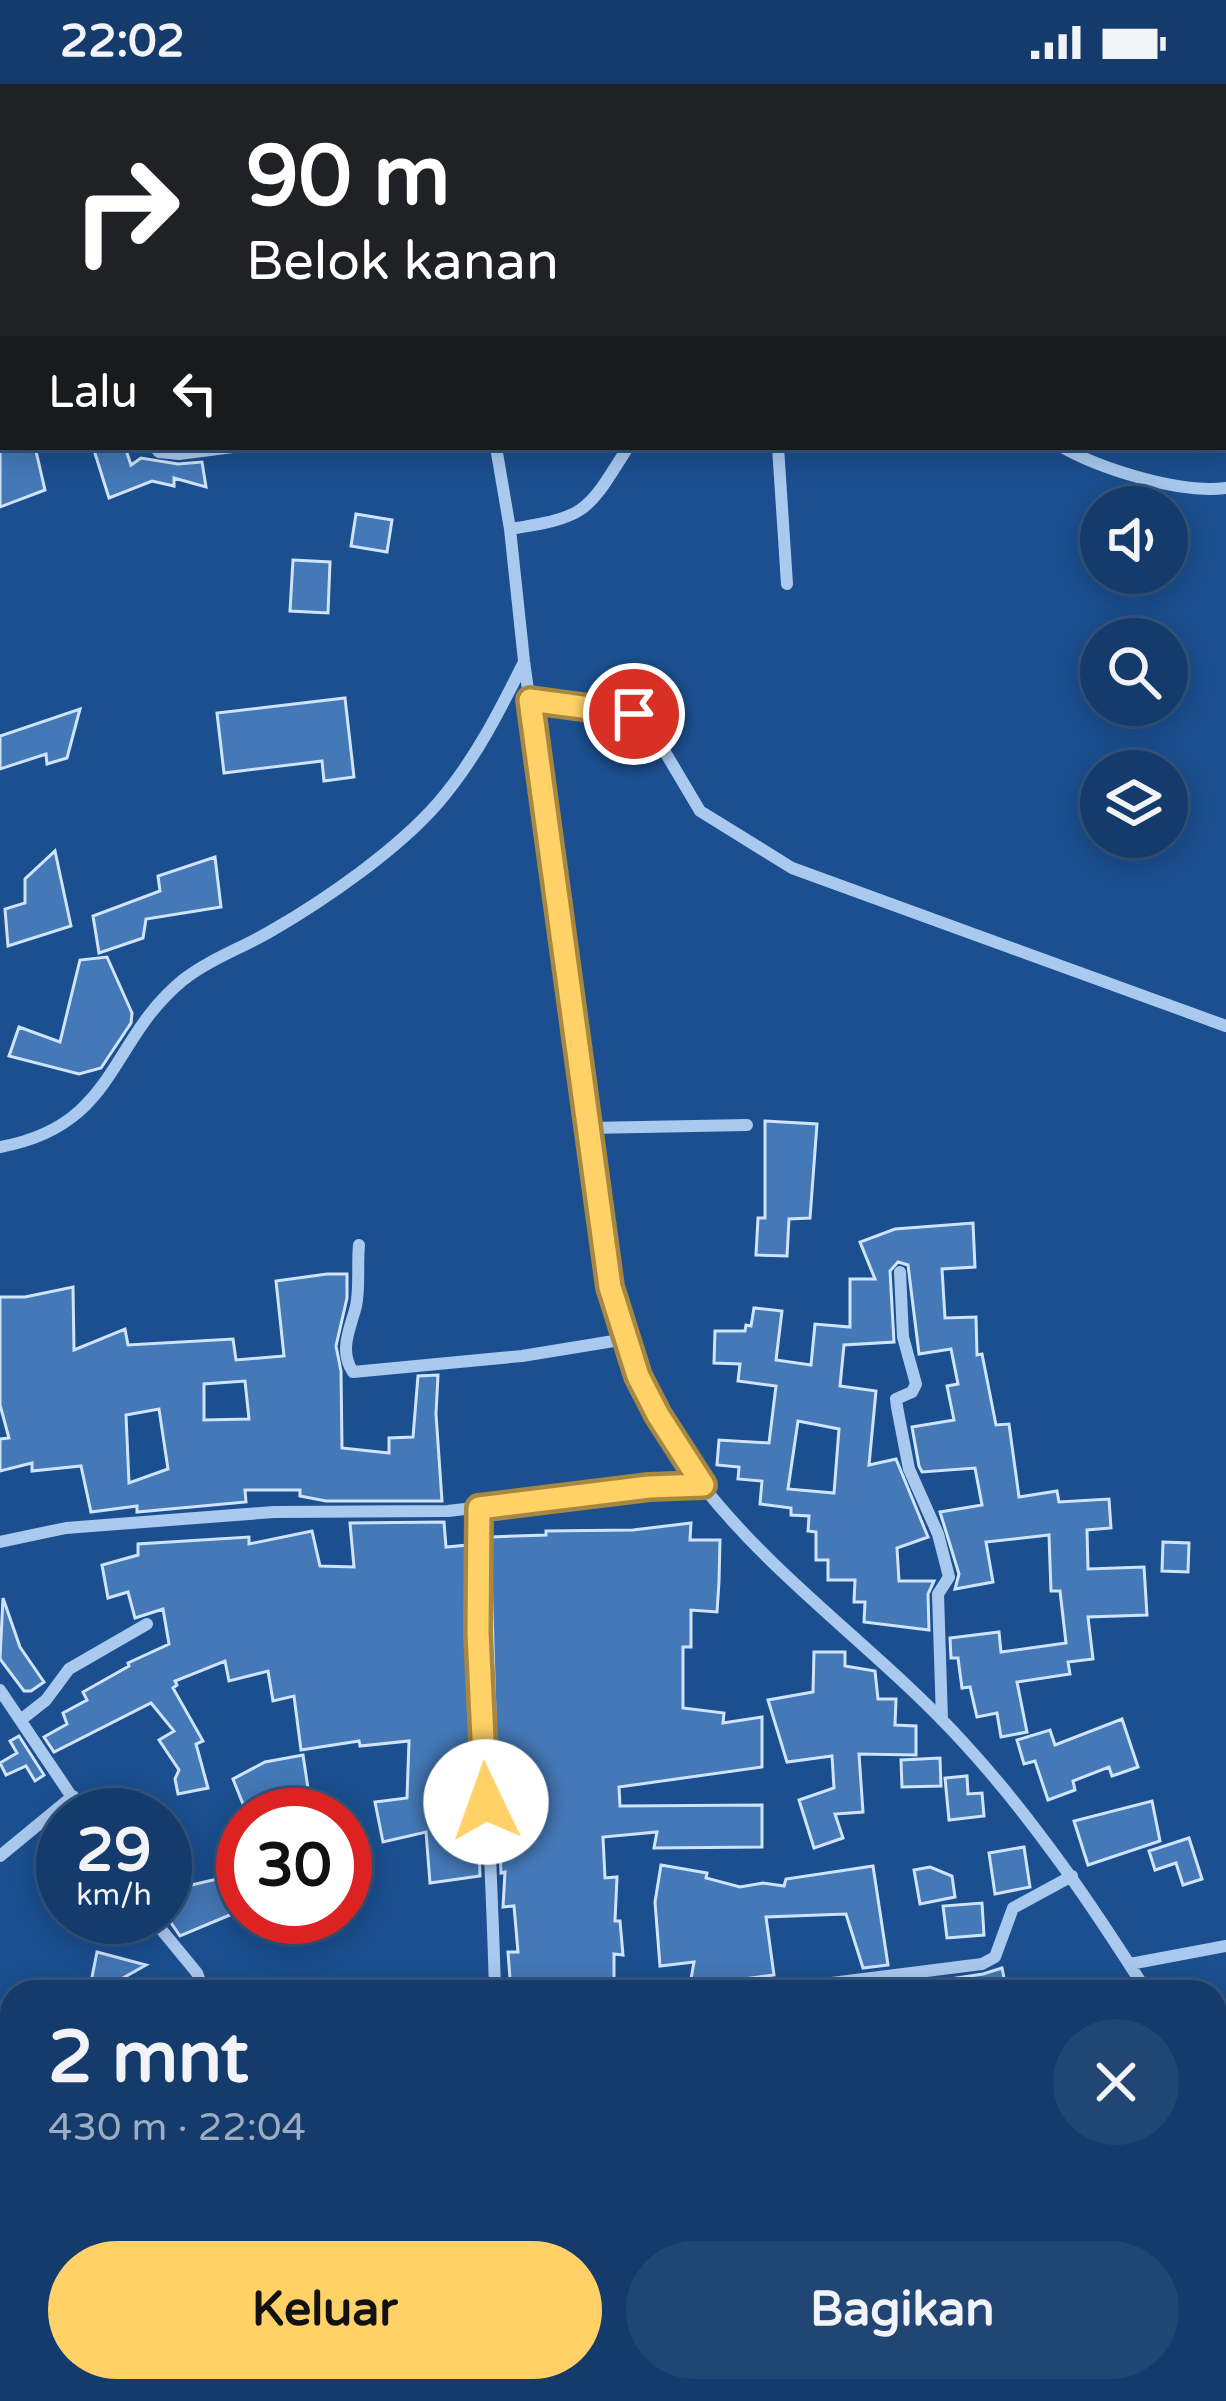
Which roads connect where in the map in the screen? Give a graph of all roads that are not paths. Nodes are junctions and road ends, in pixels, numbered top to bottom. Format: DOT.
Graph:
graph roads {
  1 [pos="157,450"];
  2 [pos="210,450"];
  3 [pos="497,450"];
  4 [pos="626,450"];
  5 [pos="778,450"];
  6 [pos="1067,450"];
  7 [pos="1226,488"];
  8 [pos="510,529"];
  9 [pos="787,584"];
  10 [pos="524,661"];
  11 [pos="530,700"];
  12 [pos="1226,1026"];
  13 [pos="747,1125"];
  14 [pos="588,1128"];
  15 [pos="0,1147"];
  16 [pos="359,1246"];
  17 [pos="900,1272"];
  18 [pos="626,1339"];
  19 [pos="703,1485"];
  20 [pos="479,1508"];
  21 [pos="0,1542"];
  22 [pos="147,1624"];
  23 [pos="0,1690"];
  24 [pos="22,1718"];
  25 [pos="942,1722"];
  26 [pos="68,1788"];
  27 [pos="36,1826"];
  28 [pos="0,1856"];
  29 [pos="1072,1876"];
  30 [pos="173,1944"];
  31 [pos="1226,1946"];
  32 [pos="1130,1964"];
  33 [pos="200,1980"];
  34 [pos="494,1980"];
  35 [pos="843,1980"];
  36 [pos="1140,1980"];
  1 -- 2 [label="street"];
  3 -- 8 [label="street"];
  4 -- 8 [label="street"];
  5 -- 9 [label="street"];
  6 -- 7 [label="street"];
  8 -- 10 [label="street"];
  10 -- 11 [label="street"];
  10 -- 15 [label="street"];
  11 -- 12 [label="street"];
  11 -- 14 [label="street"];
  13 -- 14 [label="street"];
  14 -- 18 [label="street"];
  16 -- 18 [label="street"];
  17 -- 25 [label="street"];
  18 -- 19 [label="street"];
  19 -- 20 [label="street"];
  19 -- 25 [label="street"];
  20 -- 21 [label="street"];
  20 -- 34 [label="street"];
  22 -- 24 [label="street"];
  23 -- 24 [label="street"];
  24 -- 26 [label="street"];
  25 -- 29 [label="street"];
  27 -- 28 [label="street"];
  29 -- 32 [label="street"];
  29 -- 35 [label="street"];
  30 -- 33 [label="street"];
  31 -- 32 [label="street"];
  32 -- 36 [label="street"];
}
